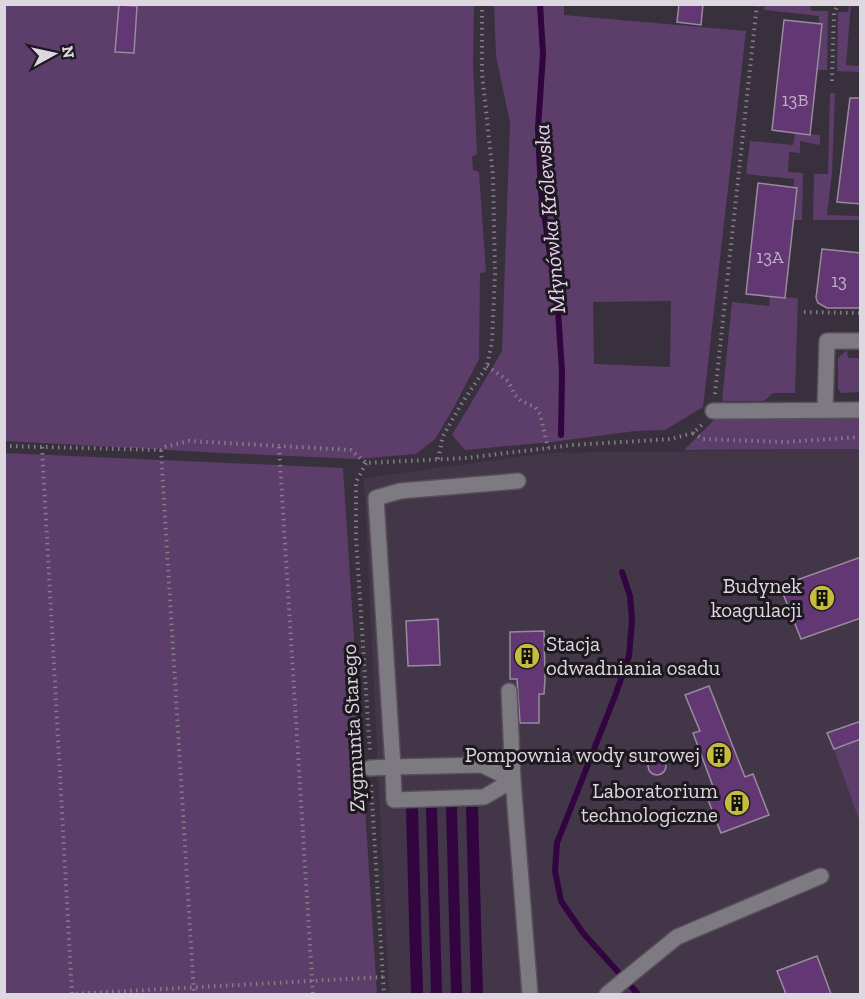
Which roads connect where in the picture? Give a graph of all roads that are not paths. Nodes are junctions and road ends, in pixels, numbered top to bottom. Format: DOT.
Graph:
graph roads {
  1 [pos="861,341"];
  2 [pos="825,410"];
  3 [pos="861,410"];
  4 [pos="713,411"];
  5 [pos="518,481"];
  6 [pos="509,691"];
  7 [pos="393,767"];
  8 [pos="370,768"];
  9 [pos="513,780"];
  10 [pos="821,876"];
  11 [pos="613,990"];
  12 [pos="530,994"];
  1 -- 2 [label="street"];
  2 -- 3 [label="street"];
  2 -- 4 [label="street"];
  5 -- 7 [label="street"];
  6 -- 9 [label="street"];
  7 -- 8 [label="street"];
  7 -- 9 [label="street"];
  7 -- 9 [label="street"];
  9 -- 12 [label="street"];
  10 -- 11 [label="street"];
}
